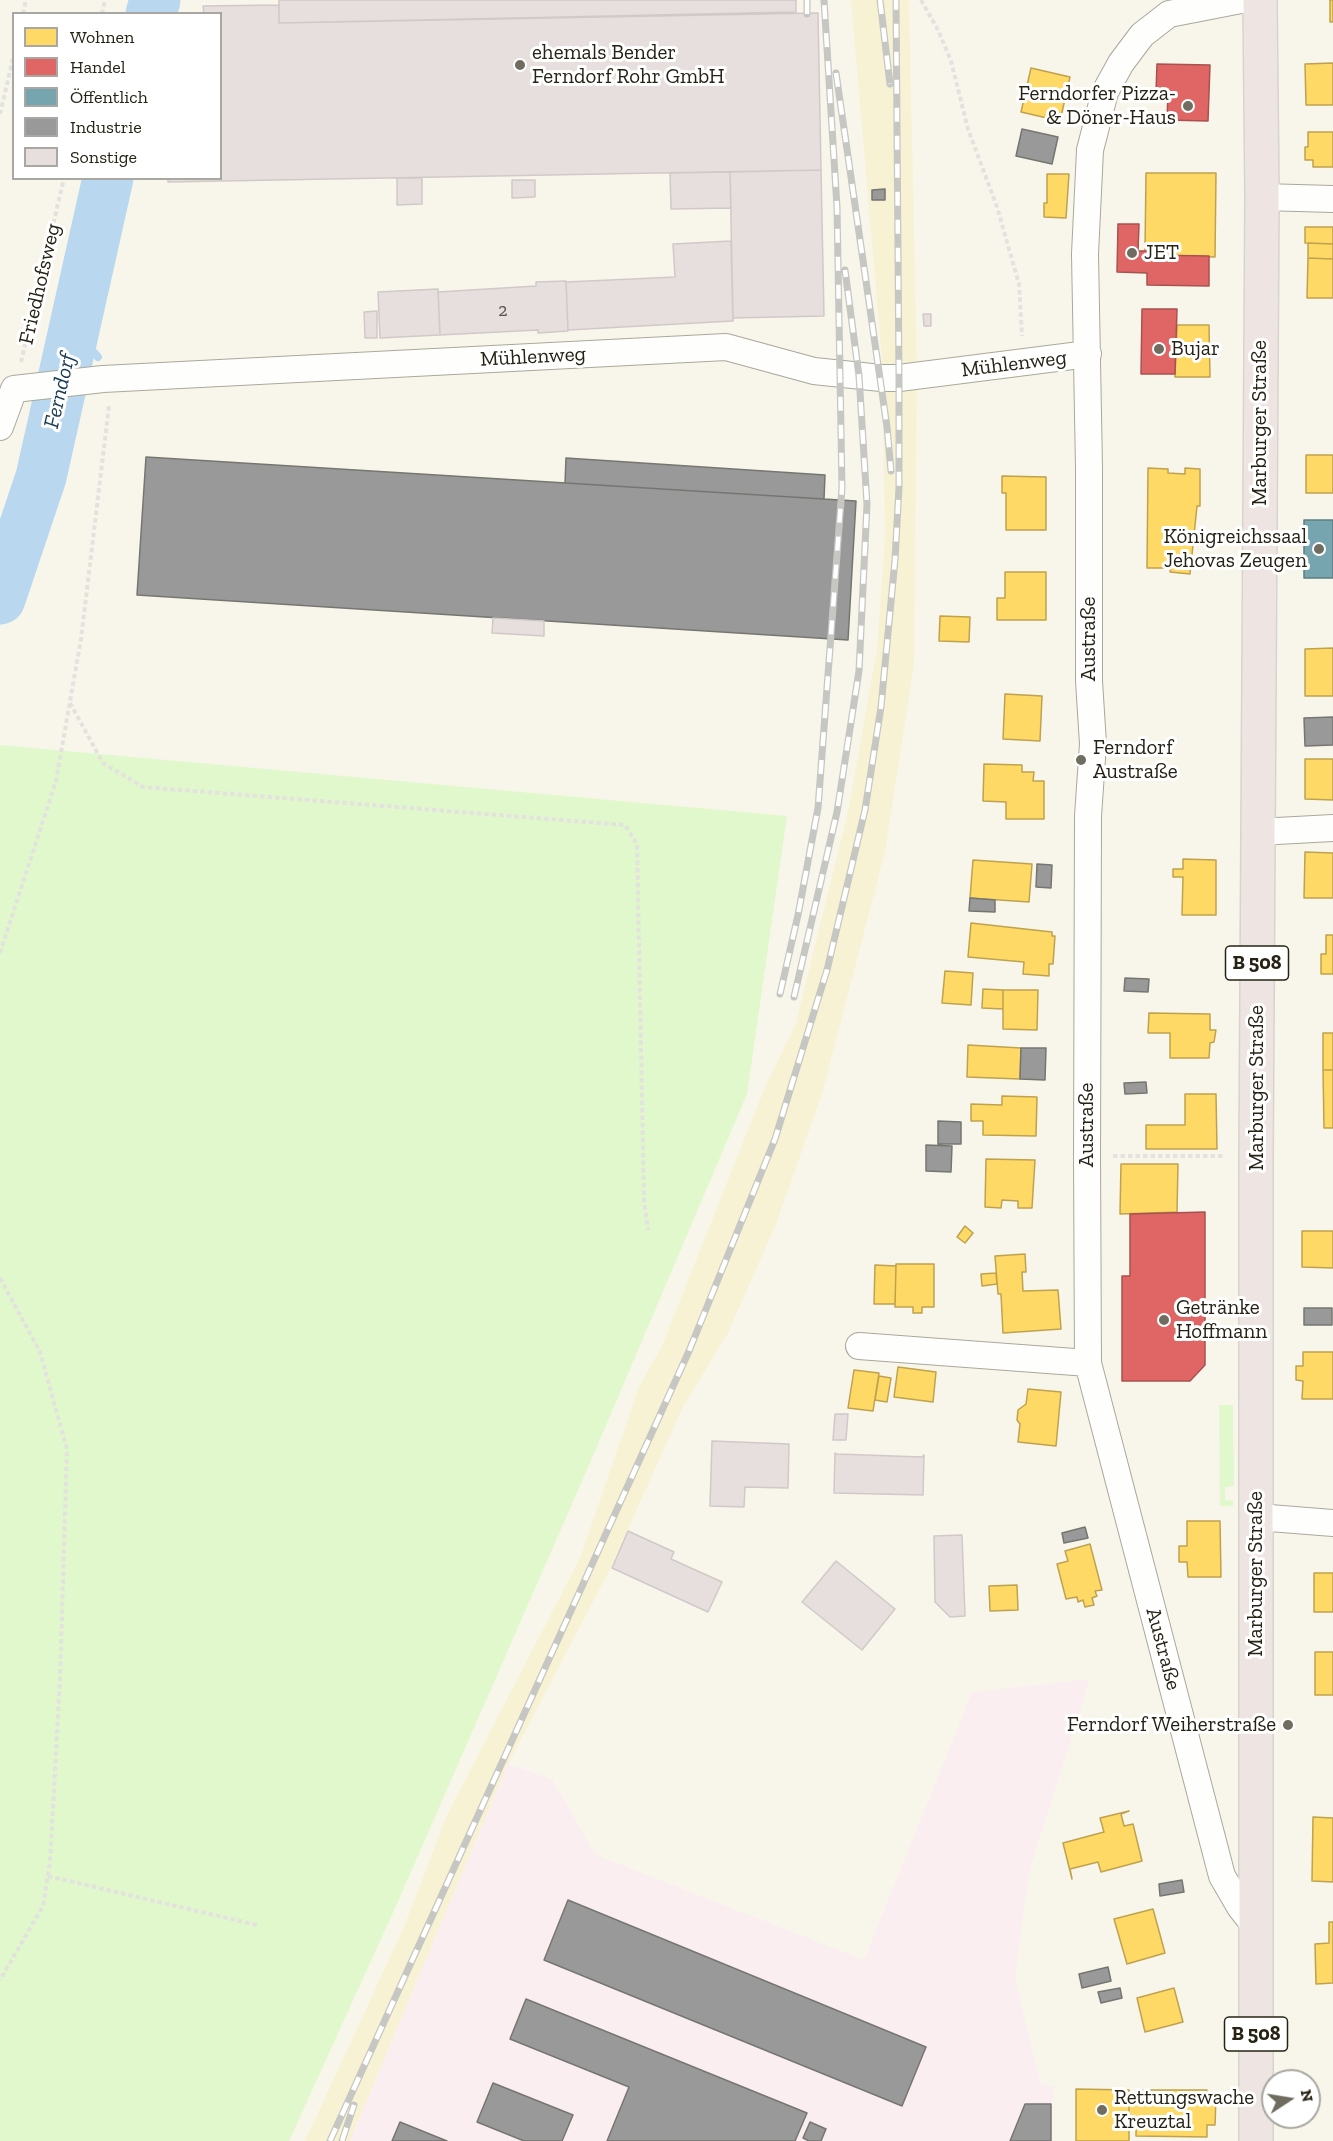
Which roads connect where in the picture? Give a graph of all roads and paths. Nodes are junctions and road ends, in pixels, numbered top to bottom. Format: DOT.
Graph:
graph roads {
  1 [pos="921,0"];
  2 [pos="1240,0"];
  3 [pos="1260,0"];
  4 [pos="12,63"];
  5 [pos="0,114"];
  6 [pos="64,180"];
  7 [pos="1262,197"];
  8 [pos="1333,199"];
  9 [pos="1088,354"];
  10 [pos="1024,362"];
  11 [pos="108,379"];
  12 [pos="14,389"];
  13 [pos="0,427"];
  14 [pos="70,703"];
  15 [pos="1333,828"];
  16 [pos="1258,832"];
  17 [pos="0,953"];
  18 [pos="1087,1156"];
  19 [pos="1256,1156"];
  20 [pos="648,1230"];
  21 [pos="0,1278"];
  22 [pos="859,1346"];
  23 [pos="1088,1363"];
  24 [pos="1257,1517"];
  25 [pos="1333,1523"];
  26 [pos="48,1876"];
  27 [pos="257,1925"];
  28 [pos="1255,1926"];
  29 [pos="0,1980"];
  30 [pos="1256,2141"];
  1 -- 10 [label="path"];
  2 -- 9 [label="street, Austraße"];
  3 -- 7 [label="main road, Marburger Straße / B 508"];
  4 -- 5 [label="path"];
  6 -- 12 [label="path, Friedhofsweg"];
  7 -- 8 [label="street"];
  7 -- 16 [label="main road, Marburger Straße / B 508"];
  9 -- 10 [label="street, Mühlenweg"];
  9 -- 18 [label="street, Austraße"];
  10 -- 11 [label="street, Mühlenweg"];
  11 -- 12 [label="street, Mühlenweg"];
  11 -- 14 [label="path"];
  12 -- 13 [label="street"];
  14 -- 17 [label="path"];
  14 -- 20 [label="path"];
  15 -- 16 [label="street"];
  16 -- 19 [label="main road, Marburger Straße / B 508"];
  18 -- 19 [label="path"];
  18 -- 23 [label="street, Austraße"];
  19 -- 24 [label="main road, Marburger Straße / B 508"];
  21 -- 26 [label="path"];
  22 -- 23 [label="street"];
  23 -- 28 [label="street, Austraße"];
  24 -- 25 [label="street"];
  24 -- 28 [label="main road, Marburger Straße / B 508"];
  26 -- 27 [label="path"];
  26 -- 29 [label="path"];
  28 -- 30 [label="main road, Marburger Straße / B 508"];
}
